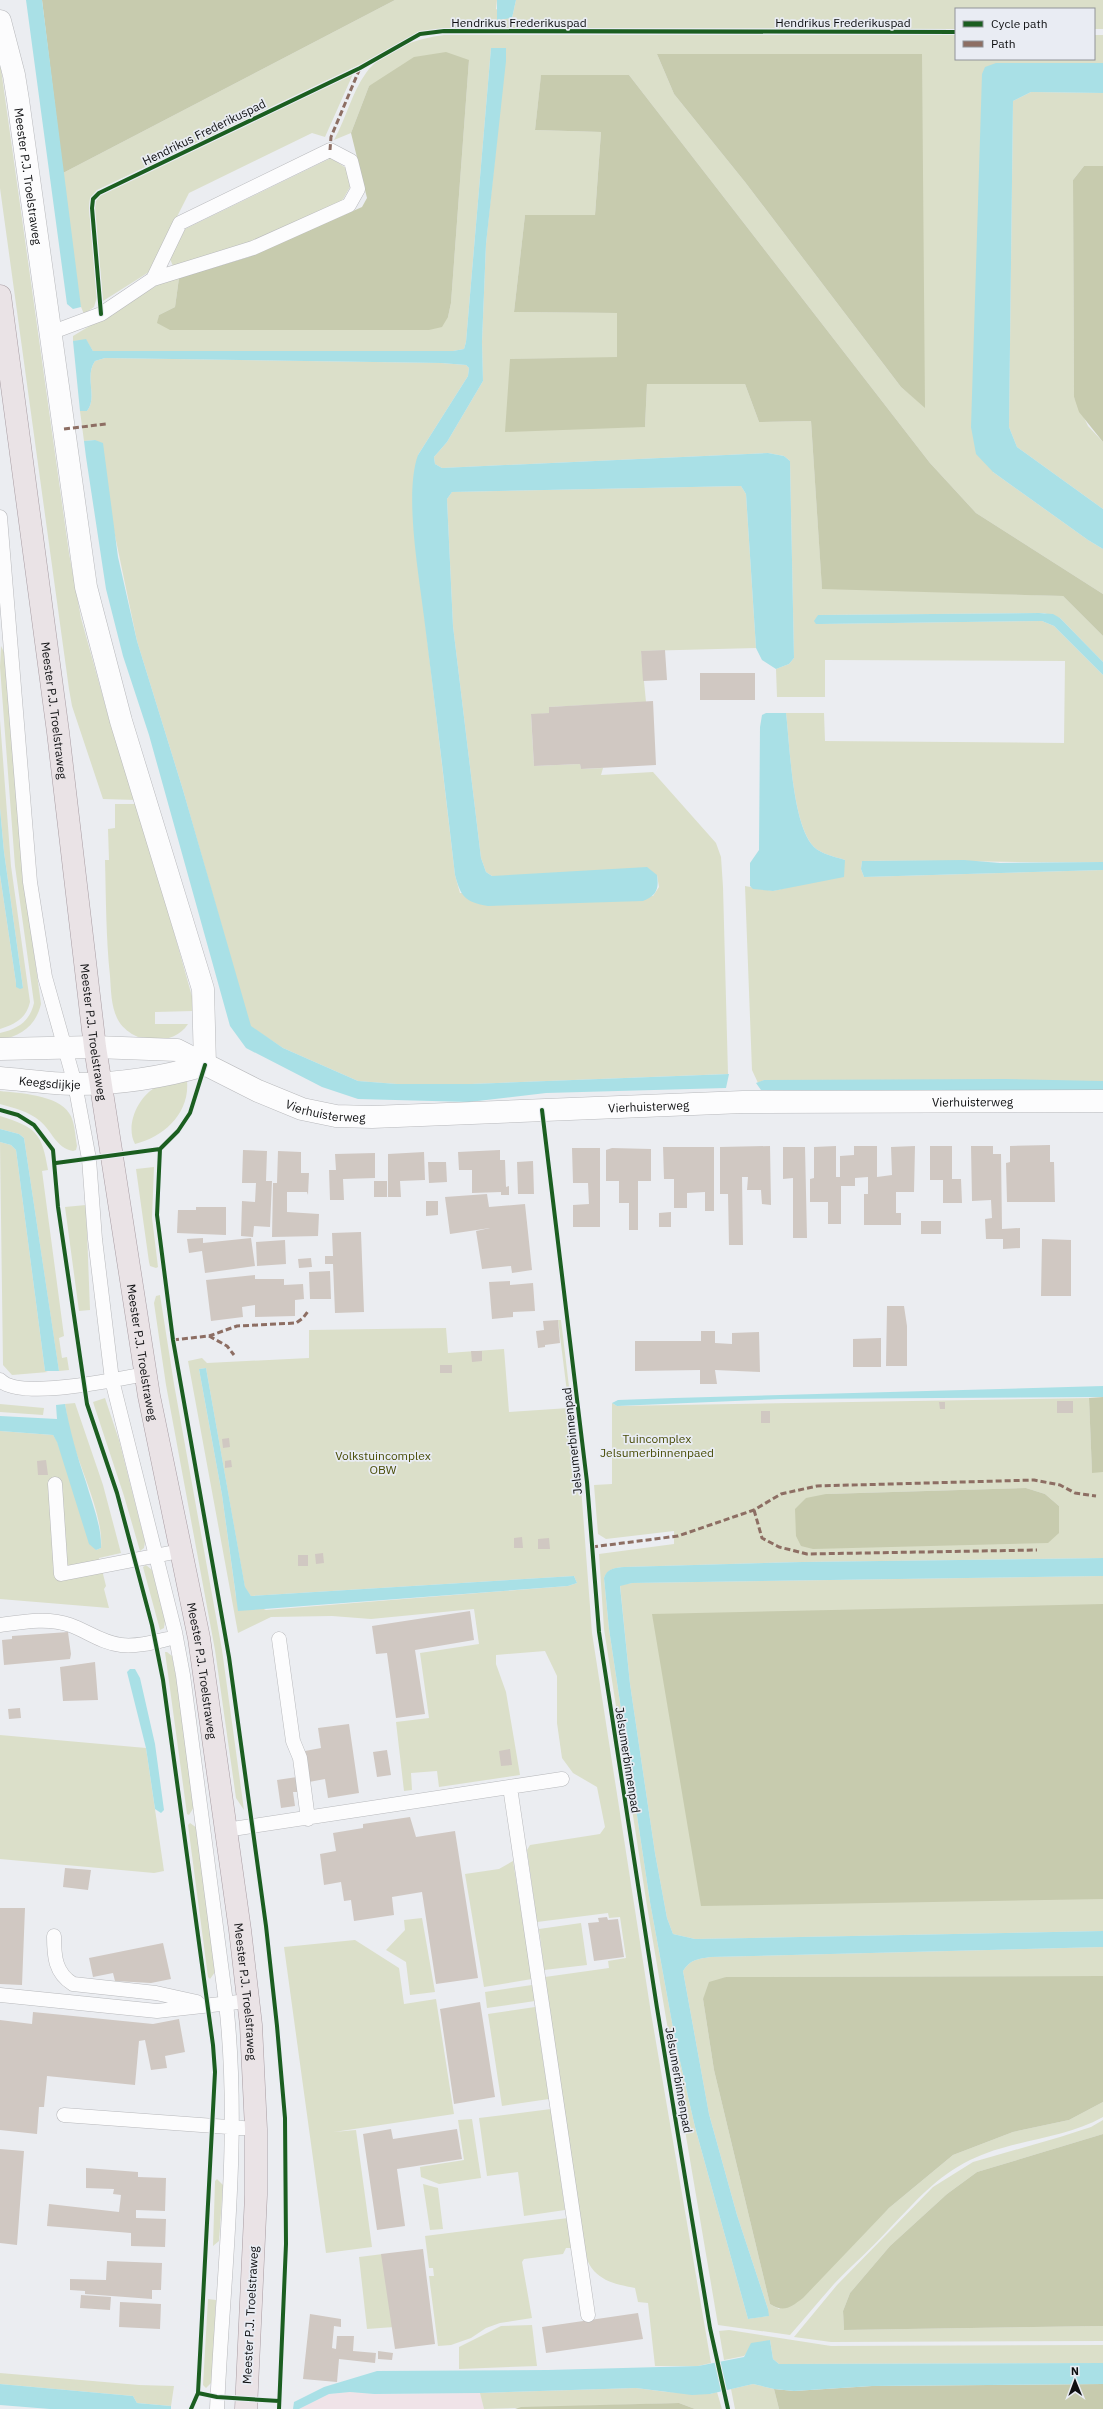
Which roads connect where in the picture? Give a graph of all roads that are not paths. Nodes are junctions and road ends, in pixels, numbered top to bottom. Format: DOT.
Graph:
graph roads {
  1 [pos="0,21"];
  2 [pos="153,279"];
  3 [pos="0,296"];
  4 [pos="50,333"];
  5 [pos="0,517"];
  6 [pos="64,1047"];
  7 [pos="95,1047"];
  8 [pos="0,1050"];
  9 [pos="205,1065"];
  10 [pos="0,1078"];
  11 [pos="100,1083"];
  12 [pos="75,1084"];
  13 [pos="1103,1101"];
  14 [pos="146,1374"];
  15 [pos="0,1380"];
  16 [pos="112,1380"];
  17 [pos="55,1484"];
  18 [pos="180,1551"];
  19 [pos="156,1556"];
  20 [pos="0,1625"];
  21 [pos="176,1637"];
  22 [pos="280,1639"];
  23 [pos="562,1779"];
  24 [pos="510,1787"];
  25 [pos="308,1819"];
  26 [pos="226,1830"];
  27 [pos="54,1936"];
  28 [pos="0,1995"];
  29 [pos="248,2001"];
  30 [pos="226,2003"];
  31 [pos="207,2004"];
  32 [pos="64,2115"];
  33 [pos="232,2128"];
  34 [pos="256,2129"];
  35 [pos="588,2315"];
  36 [pos="217,2409"];
  37 [pos="246,2409"];
  1 -- 4 [label="street, Meester P.J. Troelstraweg"];
  2 -- 2 [label="lane"];
  2 -- 4 [label="lane"];
  3 -- 7 [label="main road, Meester P.J. Troelstraweg"];
  4 -- 9 [label="street, Meester P.J. Troelstraweg"];
  5 -- 6 [label="lane, Meester P.J. Troelstraweg"];
  6 -- 7 [label="street"];
  6 -- 8 [label="street"];
  6 -- 12 [label="lane, Meester P.J. Troelstraweg"];
  7 -- 9 [label="street, Vierhuisterweg"];
  7 -- 11 [label="main road, Meester P.J. Troelstraweg"];
  9 -- 11 [label="street"];
  9 -- 13 [label="street, Vierhuisterweg"];
  10 -- 12 [label="street, Keegsdijkje"];
  11 -- 12 [label="street, Keegsdijkje"];
  11 -- 14 [label="main road, Meester P.J. Troelstraweg"];
  12 -- 16 [label="lane, Meester P.J. Troelstraweg"];
  14 -- 16 [label="lane"];
  14 -- 18 [label="main road, Meester P.J. Troelstraweg"];
  15 -- 16 [label="lane"];
  16 -- 19 [label="lane, Meester P.J. Troelstraweg"];
  17 -- 19 [label="lane"];
  18 -- 19 [label="lane"];
  18 -- 26 [label="main road, Meester P.J. Troelstraweg"];
  19 -- 21 [label="lane, Meester P.J. Troelstraweg"];
  20 -- 21 [label="lane"];
  21 -- 30 [label="lane, Meester P.J. Troelstraweg"];
  22 -- 25 [label="lane"];
  23 -- 24 [label="lane"];
  24 -- 25 [label="lane"];
  24 -- 35 [label="lane"];
  25 -- 26 [label="lane"];
  26 -- 29 [label="main road, Meester P.J. Troelstraweg"];
  27 -- 31 [label="lane"];
  28 -- 31 [label="lane"];
  29 -- 30 [label="lane"];
  29 -- 34 [label="main road, Meester P.J. Troelstraweg"];
  30 -- 31 [label="lane"];
  30 -- 33 [label="lane, Meester P.J. Troelstraweg"];
  32 -- 33 [label="lane"];
  33 -- 34 [label="lane"];
  33 -- 36 [label="lane, Meester P.J. Troelstraweg"];
  34 -- 37 [label="main road, Meester P.J. Troelstraweg"];
}
